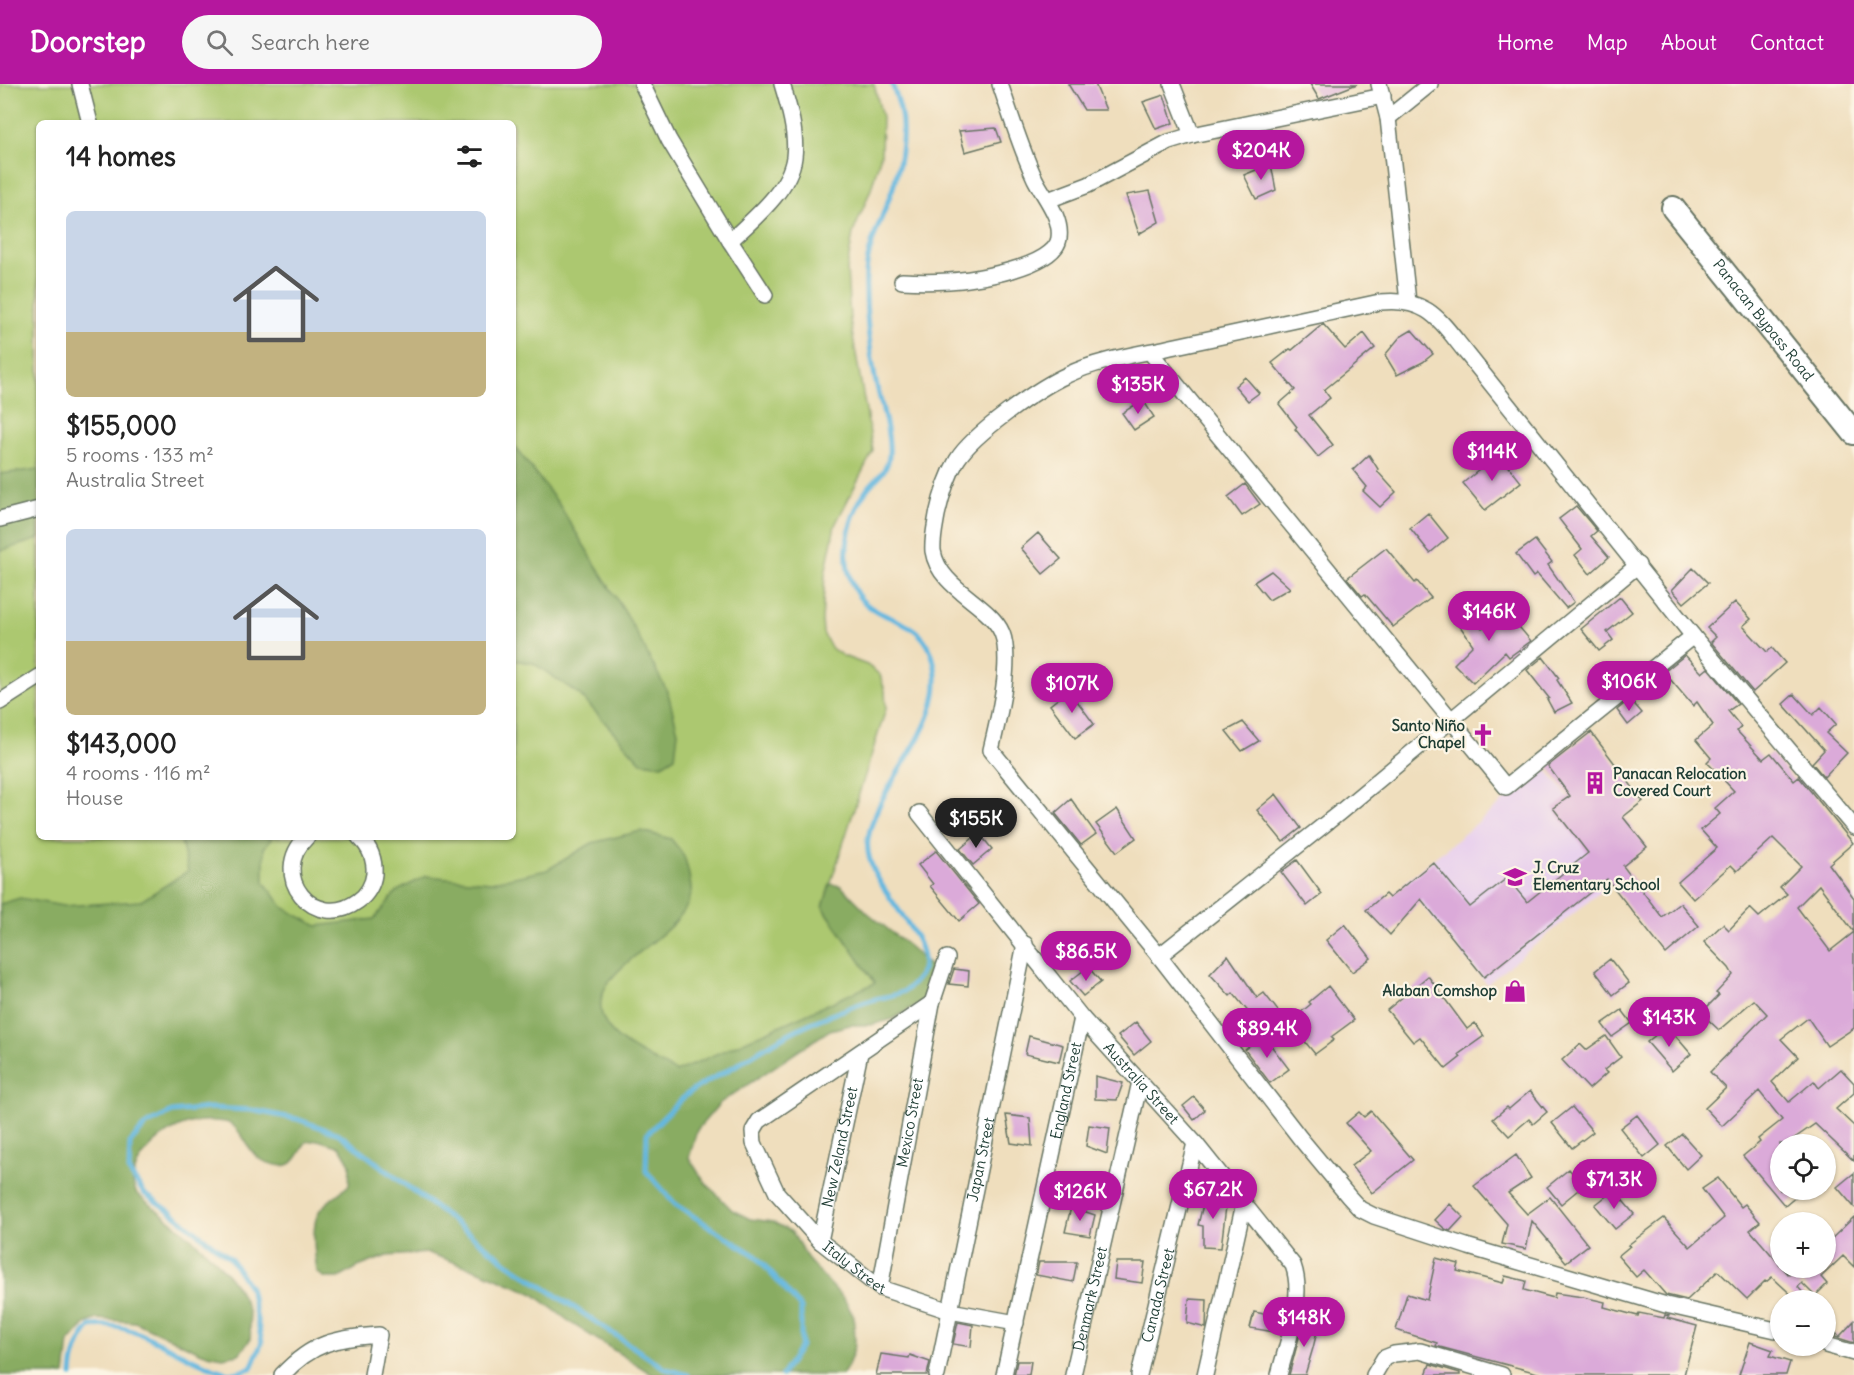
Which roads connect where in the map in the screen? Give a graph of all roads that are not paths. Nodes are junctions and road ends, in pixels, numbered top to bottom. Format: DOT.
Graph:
graph roads {
  1 [pos="80,84"];
  2 [pos="642,84"];
  3 [pos="782,84"];
  4 [pos="1000,84"];
  5 [pos="1172,84"];
  6 [pos="1430,84"];
  7 [pos="1381,90"];
  8 [pos="1388,118"];
  9 [pos="89,120"];
  10 [pos="1192,135"];
  11 [pos="1048,200"];
  12 [pos="1673,208"];
  13 [pos="730,241"];
  14 [pos="902,281"];
  15 [pos="765,295"];
  16 [pos="1408,302"];
  17 [pos="1150,352"];
  18 [pos="1854,433"];
  19 [pos="36,510"];
  20 [pos="0,519"];
  21 [pos="1638,565"];
  22 [pos="1693,636"];
  23 [pos="36,679"];
  24 [pos="0,702"];
  25 [pos="1452,721"];
  26 [pos="919,813"];
  27 [pos="1854,827"];
  28 [pos="304,840"];
  29 [pos="365,840"];
  30 [pos="1025,944"];
  31 [pos="1159,956"];
  32 [pos="947,958"];
  33 [pos="932,1003"];
  34 [pos="1082,1018"];
  35 [pos="860,1053"];
  36 [pos="1140,1082"];
  37 [pos="1195,1143"];
  38 [pos="1245,1203"];
  39 [pos="820,1241"];
  40 [pos="880,1288"];
  41 [pos="950,1311"];
  42 [pos="1016,1323"];
  43 [pos="1770,1329"];
  44 [pos="1836,1348"];
  45 [pos="1854,1353"];
  46 [pos="297,1359"];
  47 [pos="1483,1372"];
  48 [pos="282,1375"];
  49 [pos="294,1375"];
  50 [pos="372,1375"];
  51 [pos="937,1375"];
  52 [pos="1004,1375"];
  53 [pos="1073,1375"];
  54 [pos="1139,1375"];
  55 [pos="1205,1375"];
  56 [pos="1280,1375"];
  57 [pos="1374,1375"];
  58 [pos="1502,1375"];
  1 -- 9 [label="street"];
  2 -- 13 [label="street"];
  3 -- 13 [label="street"];
  4 -- 11 [label="street"];
  5 -- 10 [label="street"];
  6 -- 8 [label="street"];
  7 -- 8 [label="street"];
  7 -- 10 [label="street"];
  8 -- 16 [label="street"];
  10 -- 11 [label="street"];
  11 -- 14 [label="street"];
  12 -- 18 [label="main road, Panacan Bypass Road"];
  13 -- 15 [label="street"];
  16 -- 17 [label="street"];
  16 -- 21 [label="street"];
  17 -- 25 [label="street"];
  17 -- 31 [label="street"];
  19 -- 20 [label="street"];
  21 -- 22 [label="street"];
  21 -- 25 [label="street"];
  22 -- 25 [label="street"];
  22 -- 27 [label="street"];
  23 -- 24 [label="street"];
  25 -- 31 [label="street"];
  26 -- 30 [label="street, Australia Street"];
  28 -- 29 [label="street"];
  30 -- 34 [label="street, Australia Street"];
  30 -- 41 [label="street, Japan Street"];
  31 -- 43 [label="street"];
  32 -- 33 [label="street, Mexico Street"];
  33 -- 35 [label="street"];
  33 -- 40 [label="street, Mexico Street"];
  34 -- 36 [label="street, Australia Street"];
  34 -- 42 [label="street, England Street"];
  35 -- 39 [label="street, New Zeland Street"];
  35 -- 39 [label="street, Italy Street"];
  36 -- 37 [label="street, Australia Street"];
  36 -- 53 [label="street, Denmark Street"];
  37 -- 38 [label="street, Australia Street"];
  37 -- 54 [label="street, Canada Street"];
  38 -- 55 [label="street"];
  38 -- 56 [label="street, Australia Street"];
  39 -- 40 [label="street, Italy Street"];
  40 -- 41 [label="street, Italy Street"];
  41 -- 42 [label="street, Italy Street"];
  41 -- 51 [label="street, Japan Street"];
  42 -- 52 [label="street, England Street"];
  44 -- 45 [label="street"];
  46 -- 48 [label="street"];
  46 -- 49 [label="street"];
  46 -- 50 [label="street"];
  47 -- 57 [label="street"];
  47 -- 58 [label="street"];
}
